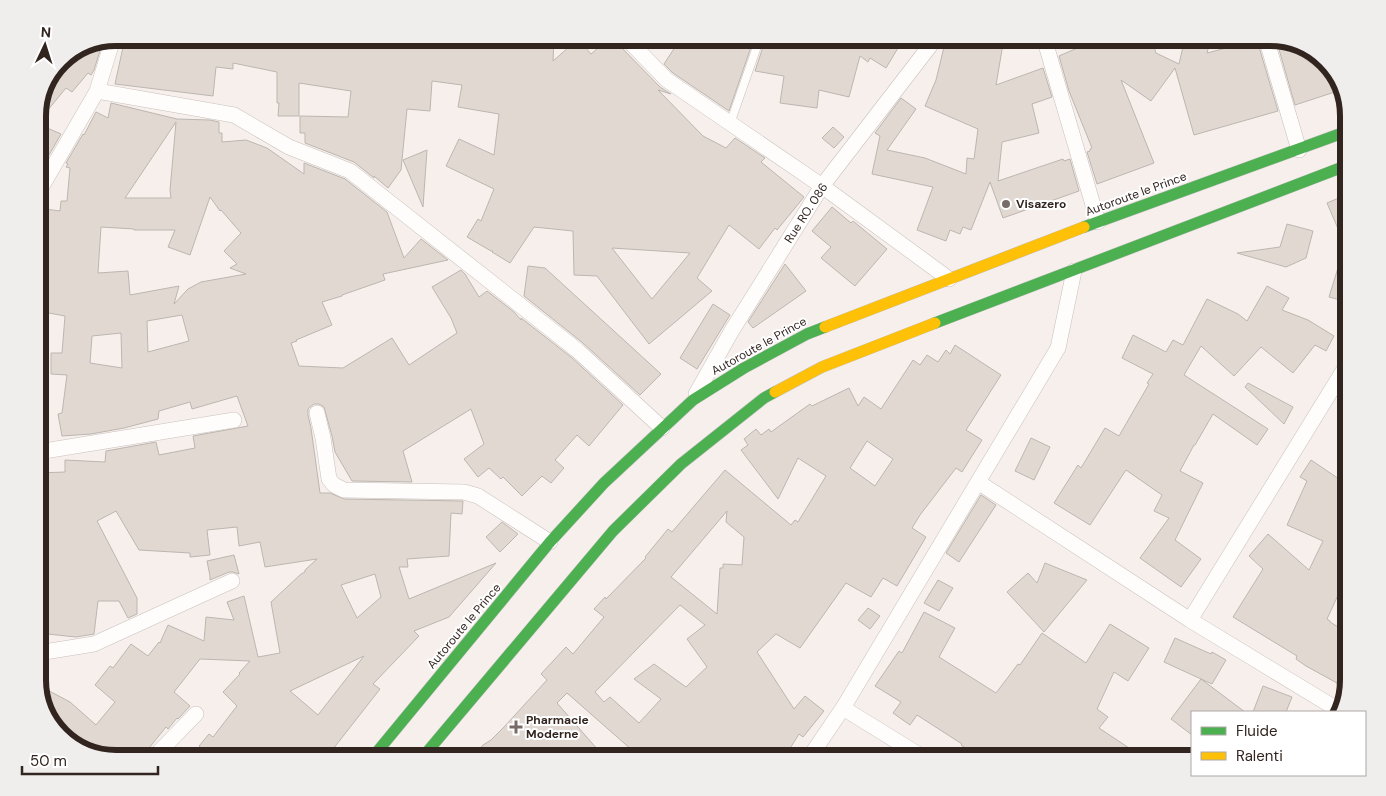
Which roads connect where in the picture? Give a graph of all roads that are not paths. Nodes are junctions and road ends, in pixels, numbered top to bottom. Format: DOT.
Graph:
graph roads {
  1 [pos="634,46"];
  2 [pos="757,46"];
  3 [pos="930,46"];
  4 [pos="1046,46"];
  5 [pos="1268,46"];
  6 [pos="111,47"];
  7 [pos="97,91"];
  8 [pos="730,124"];
  9 [pos="1340,135"];
  10 [pos="1300,150"];
  11 [pos="1340,168"];
  12 [pos="46,179"];
  13 [pos="822,186"];
  14 [pos="1098,222"];
  15 [pos="1074,271"];
  16 [pos="949,279"];
  17 [pos="1340,376"];
  18 [pos="693,400"];
  19 [pos="317,413"];
  20 [pos="234,420"];
  21 [pos="662,428"];
  22 [pos="46,451"];
  23 [pos="978,482"];
  24 [pos="550,542"];
  25 [pos="232,581"];
  26 [pos="1190,620"];
  27 [pos="46,652"];
  28 [pos="1334,707"];
  29 [pos="843,708"];
  30 [pos="196,714"];
  31 [pos="161,750"];
  32 [pos="379,750"];
  33 [pos="429,750"];
  34 [pos="814,750"];
  35 [pos="911,750"];
  1 -- 8 [label="street"];
  2 -- 8 [label="lane"];
  3 -- 13 [label="street, Rue RO. 086"];
  4 -- 14 [label="street"];
  5 -- 10 [label="street"];
  6 -- 7 [label="street"];
  7 -- 12 [label="street"];
  7 -- 21 [label="street"];
  8 -- 13 [label="street"];
  9 -- 10 [label="main road, Autoroute le Prince"];
  10 -- 14 [label="main road, Autoroute le Prince"];
  11 -- 15 [label="main road"];
  13 -- 16 [label="street"];
  13 -- 18 [label="street, Rue RO. 086"];
  14 -- 16 [label="main road, Autoroute le Prince"];
  15 -- 23 [label="street"];
  15 -- 33 [label="main road"];
  16 -- 18 [label="main road, Autoroute le Prince"];
  17 -- 26 [label="street"];
  18 -- 21 [label="main road, Autoroute le Prince"];
  19 -- 24 [label="street"];
  20 -- 22 [label="street"];
  21 -- 24 [label="main road, Autoroute le Prince"];
  23 -- 26 [label="street"];
  23 -- 29 [label="street"];
  24 -- 32 [label="main road, Autoroute le Prince"];
  25 -- 27 [label="street"];
  26 -- 28 [label="street"];
  29 -- 34 [label="street"];
  29 -- 35 [label="street"];
  30 -- 31 [label="street"];
}
